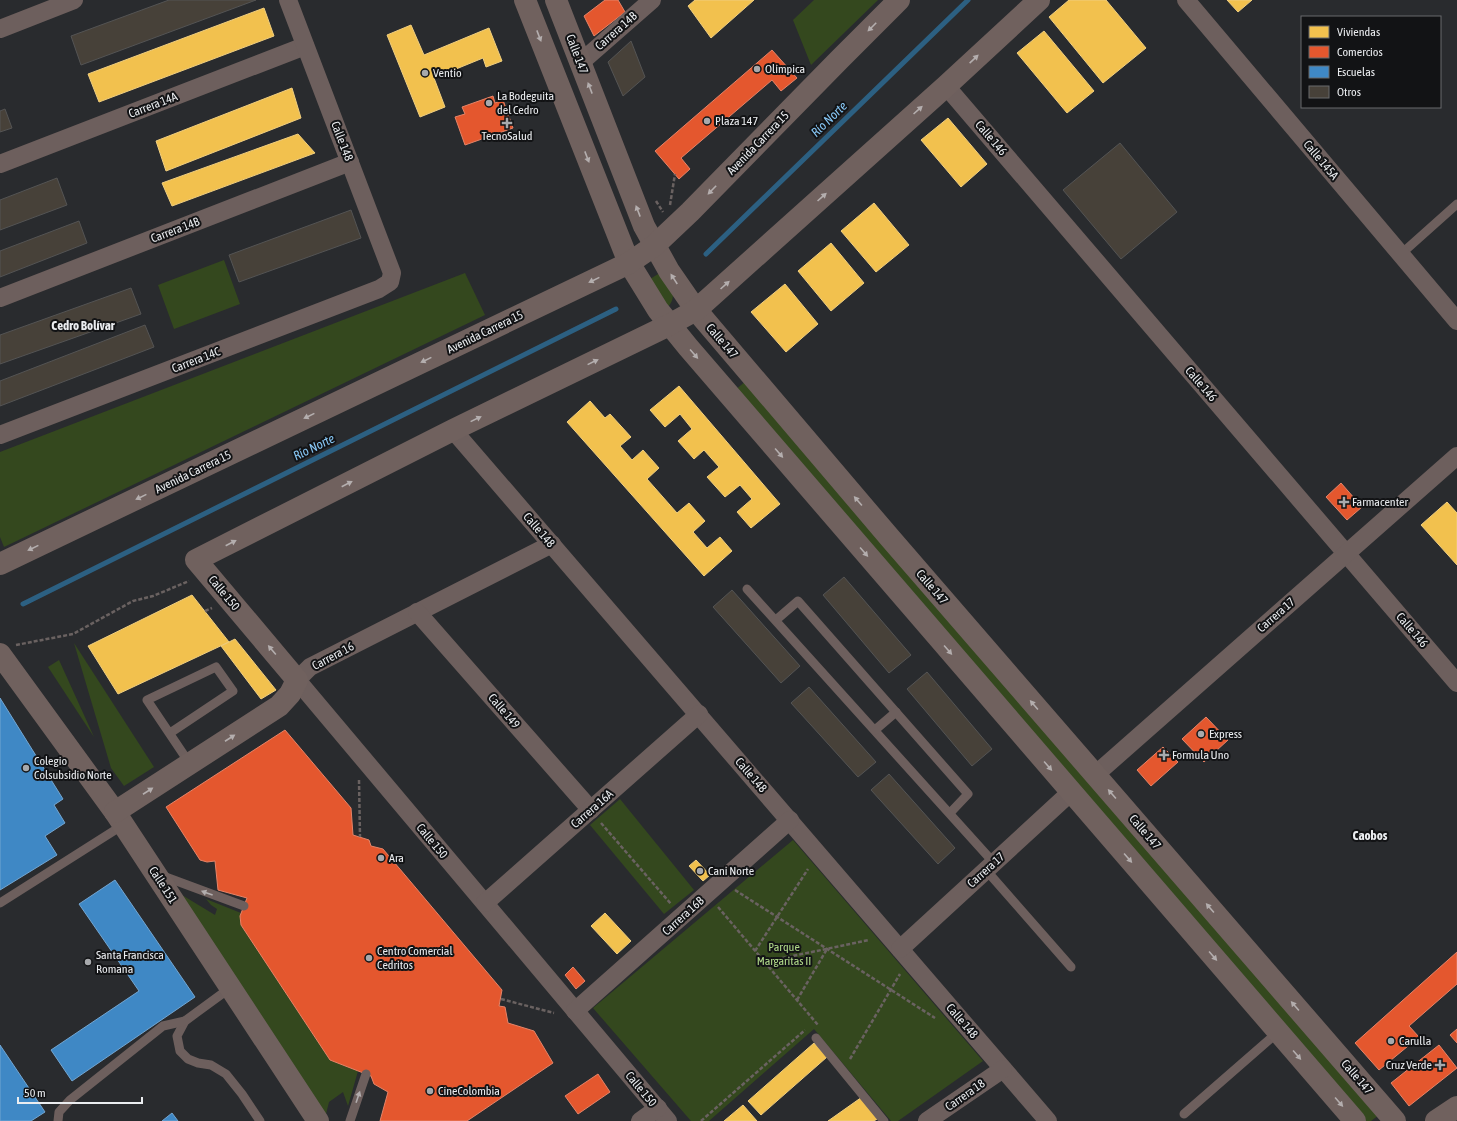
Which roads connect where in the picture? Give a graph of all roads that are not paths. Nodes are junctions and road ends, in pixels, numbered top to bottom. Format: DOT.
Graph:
graph roads {
  1 [pos="74,0"];
  2 [pos="288,0"];
  3 [pos="525,0"];
  4 [pos="556,0"];
  5 [pos="899,0"];
  6 [pos="1039,0"];
  7 [pos="1186,0"];
  8 [pos="643,3"];
  9 [pos="0,28"];
  10 [pos="305,46"];
  11 [pos="580,63"];
  12 [pos="946,86"];
  13 [pos="350,162"];
  14 [pos="0,164"];
  15 [pos="1457,204"];
  16 [pos="654,246"];
  17 [pos="1401,254"];
  18 [pos="629,263"];
  19 [pos="390,282"];
  20 [pos="0,298"];
  21 [pos="696,310"];
  22 [pos="1457,321"];
  23 [pos="669,325"];
  24 [pos="453,430"];
  25 [pos="0,435"];
  26 [pos="1457,456"];
  27 [pos="552,544"];
  28 [pos="1346,554"];
  29 [pos="0,564"];
  30 [pos="747,589"];
  31 [pos="417,612"];
  32 [pos="776,620"];
  33 [pos="7,650"];
  34 [pos="297,680"];
  35 [pos="1457,683"];
  36 [pos="896,712"];
  37 [pos="699,714"];
  38 [pos="875,730"];
  39 [pos="170,733"];
  40 [pos="190,764"];
  41 [pos="1095,775"];
  42 [pos="1071,792"];
  43 [pos="591,810"];
  44 [pos="950,813"];
  45 [pos="119,819"];
  46 [pos="790,820"];
  47 [pos="990,866"];
  48 [pos="155,873"];
  49 [pos="0,903"];
  50 [pos="485,903"];
  51 [pos="244,906"];
  52 [pos="899,948"];
  53 [pos="1071,967"];
  54 [pos="230,988"];
  55 [pos="575,1011"];
  56 [pos="186,1021"];
  57 [pos="1278,1032"];
  58 [pos="816,1038"];
  59 [pos="1003,1069"];
  60 [pos="366,1074"];
  61 [pos="1457,1107"];
  62 [pos="1184,1114"];
  63 [pos="663,1115"];
  64 [pos="58,1121"];
  65 [pos="260,1121"];
  66 [pos="318,1121"];
  67 [pos="350,1121"];
  68 [pos="640,1121"];
  69 [pos="884,1121"];
  70 [pos="927,1121"];
  71 [pos="1048,1121"];
  72 [pos="1355,1121"];
  73 [pos="1395,1121"];
  74 [pos="1436,1121"];
  1 -- 9 [label="street"];
  2 -- 10 [label="street, Calle 148"];
  3 -- 18 [label="main road, one-way"];
  4 -- 11 [label="main road, Calle 147"];
  5 -- 16 [label="main road, Avenida Carrera 15, one-way"];
  12 -- 6 [label="main road, one-way"];
  7 -- 17 [label="street, Calle 145A"];
  8 -- 11 [label="street, Carrera 14B"];
  10 -- 13 [label="street, Calle 148"];
  10 -- 14 [label="street, Carrera 14A"];
  16 -- 11 [label="main road, Calle 147, one-way"];
  21 -- 12 [label="main road, one-way"];
  12 -- 28 [label="street, Calle 146"];
  13 -- 19 [label="street, Calle 148"];
  13 -- 20 [label="street, Carrera 14B"];
  15 -- 17 [label="lane"];
  16 -- 18 [label="main road, Avenida Carrera 15"];
  21 -- 16 [label="main road, Calle 147, one-way"];
  17 -- 22 [label="street, Calle 145A"];
  18 -- 23 [label="main road"];
  18 -- 29 [label="main road, Avenida Carrera 15, one-way"];
  19 -- 25 [label="street, Carrera 14C"];
  21 -- 23 [label="main road"];
  41 -- 21 [label="main road, Calle 147, one-way"];
  24 -- 23 [label="main road, one-way"];
  23 -- 42 [label="main road, one-way"];
  24 -- 27 [label="street, Calle 148"];
  34 -- 24 [label="main road, Calle 150, one-way"];
  26 -- 28 [label="street, Carrera 17"];
  27 -- 31 [label="street, Carrera 16"];
  27 -- 37 [label="street, Calle 148"];
  28 -- 35 [label="street, Calle 146"];
  28 -- 41 [label="street, Carrera 17"];
  30 -- 32 [label="lane"];
  31 -- 34 [label="street, Carrera 16"];
  31 -- 43 [label="street, Calle 149"];
  32 -- 36 [label="lane"];
  32 -- 38 [label="lane"];
  33 -- 45 [label="main road, Calle 151"];
  40 -- 34 [label="main road, Carrera 16, one-way"];
  34 -- 50 [label="street, Calle 150"];
  36 -- 38 [label="lane"];
  36 -- 44 [label="lane"];
  37 -- 43 [label="street, Carrera 16A"];
  37 -- 46 [label="street, Calle 148"];
  38 -- 44 [label="lane"];
  39 -- 39 [label="lane"];
  39 -- 40 [label="lane"];
  45 -- 40 [label="main road, Carrera 16, one-way"];
  73 -- 41 [label="main road, Calle 147, one-way"];
  42 -- 47 [label="street, Carrera 17"];
  42 -- 57 [label="main road, one-way"];
  43 -- 50 [label="street, Carrera 16A"];
  44 -- 47 [label="lane"];
  45 -- 48 [label="main road, Calle 151"];
  45 -- 49 [label="lane"];
  46 -- 52 [label="street, Calle 148"];
  46 -- 55 [label="street, Carrera 16B"];
  47 -- 52 [label="street, Carrera 17"];
  47 -- 53 [label="lane"];
  51 -- 48 [label="lane, one-way"];
  48 -- 54 [label="main road, Calle 151"];
  50 -- 55 [label="street, Calle 150"];
  52 -- 59 [label="street, Calle 148"];
  54 -- 56 [label="lane"];
  54 -- 66 [label="main road, Calle 151"];
  55 -- 63 [label="street, Calle 150"];
  56 -- 64 [label="lane"];
  56 -- 65 [label="lane"];
  57 -- 62 [label="lane"];
  57 -- 72 [label="main road, one-way"];
  58 -- 69 [label="lane"];
  59 -- 70 [label="street, Carrera 18"];
  59 -- 71 [label="street, Calle 148"];
  67 -- 60 [label="lane, one-way"];
  61 -- 74 [label="main road"];
  63 -- 68 [label="street"];
}
